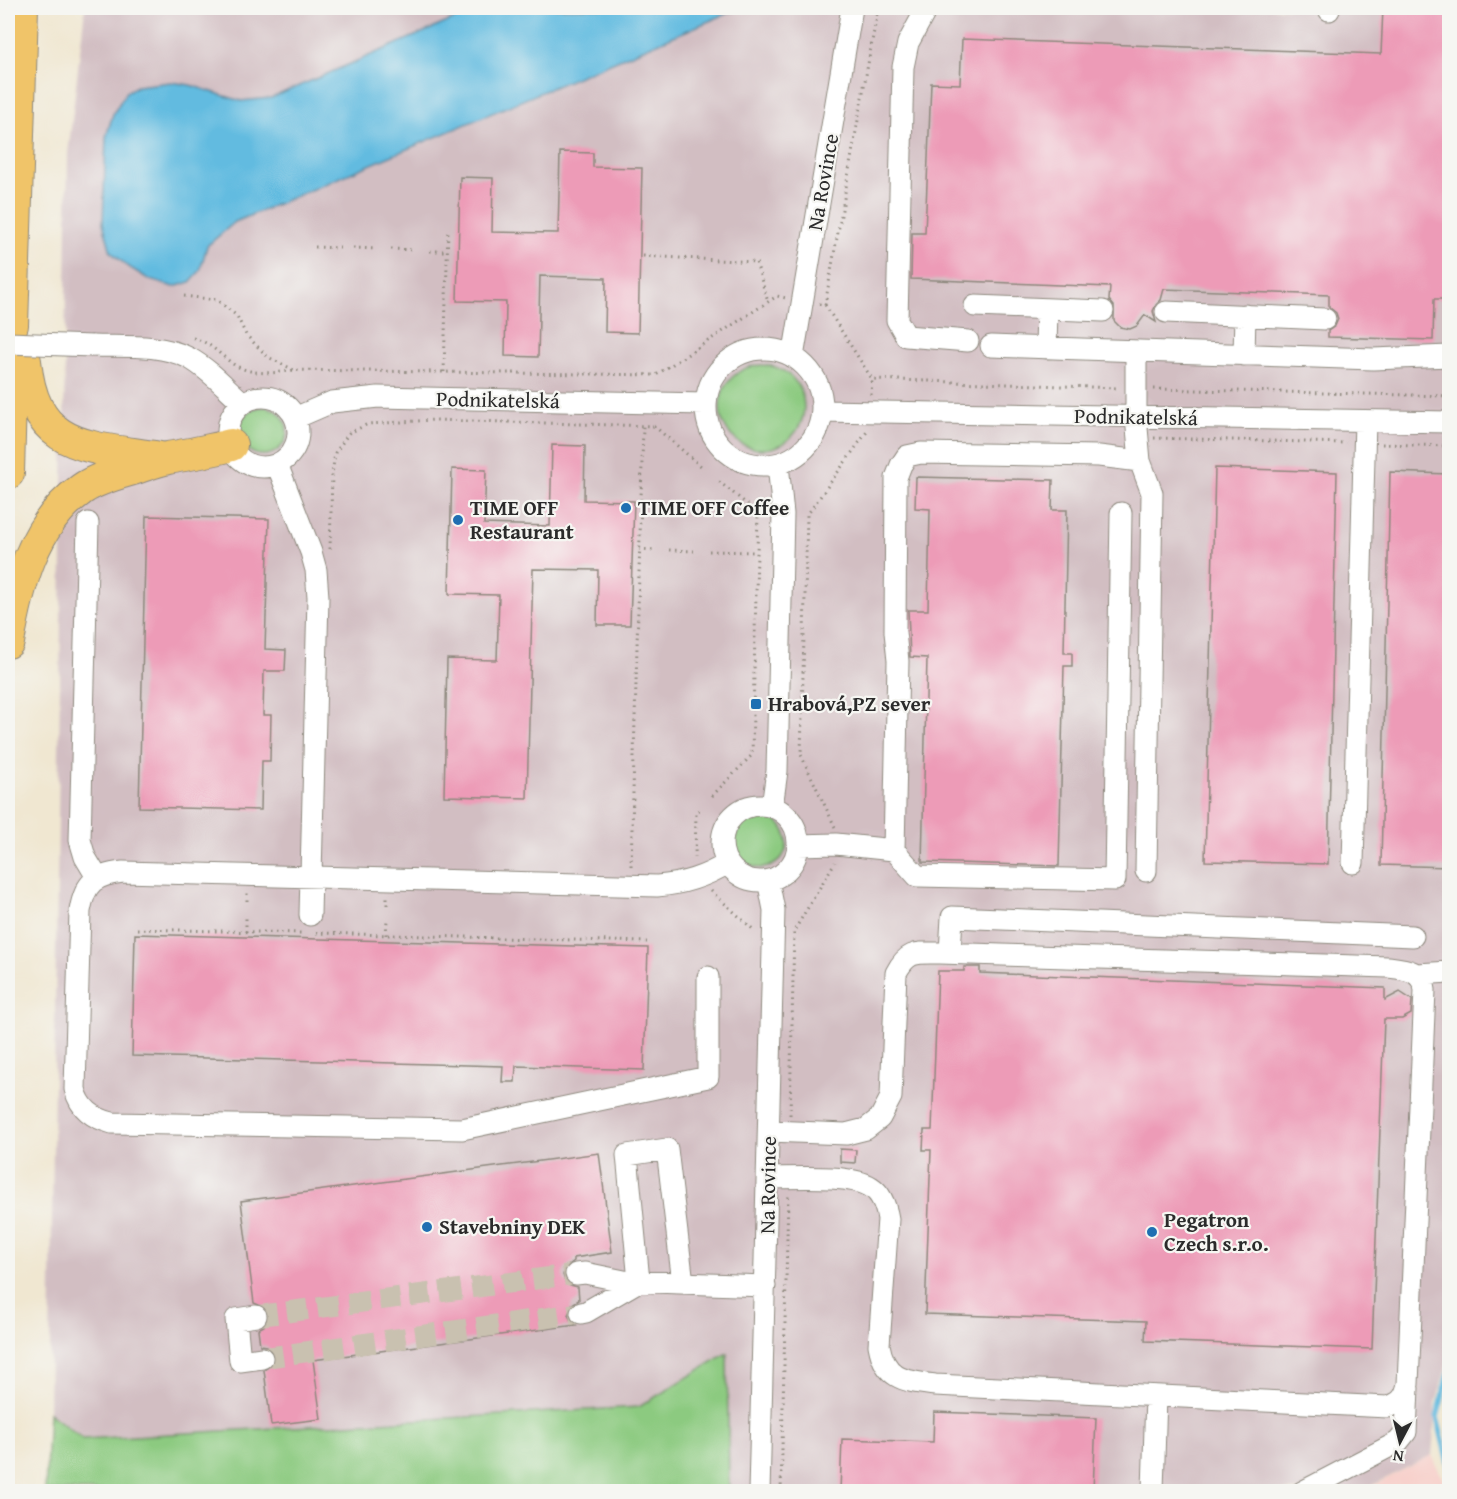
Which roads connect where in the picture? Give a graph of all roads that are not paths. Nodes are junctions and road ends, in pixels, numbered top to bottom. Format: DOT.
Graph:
graph roads {
  1 [pos="22,8"];
  2 [pos="852,8"];
  3 [pos="927,8"];
  4 [pos="975,306"];
  5 [pos="1047,309"];
  6 [pos="1103,311"];
  7 [pos="1166,312"];
  8 [pos="1245,315"];
  9 [pos="1325,319"];
  10 [pos="968,341"];
  11 [pos="15,343"];
  12 [pos="991,346"];
  13 [pos="1046,348"];
  14 [pos="1136,352"];
  15 [pos="1244,355"];
  16 [pos="1449,356"];
  17 [pos="793,357"];
  18 [pos="243,403"];
  19 [pos="705,404"];
  20 [pos="822,411"];
  21 [pos="295,418"];
  22 [pos="1365,421"];
  23 [pos="1449,422"];
  24 [pos="1137,427"];
  25 [pos="231,446"];
  26 [pos="167,459"];
  27 [pos="1140,461"];
  28 [pos="277,464"];
  29 [pos="778,464"];
  30 [pos="8,473"];
  31 [pos="1121,513"];
  32 [pos="88,523"];
  33 [pos="8,642"];
  34 [pos="772,807"];
  35 [pos="798,844"];
  36 [pos="894,850"];
  37 [pos="728,862"];
  38 [pos="1353,863"];
  39 [pos="1146,871"];
  40 [pos="310,876"];
  41 [pos="97,877"];
  42 [pos="768,880"];
  43 [pos="310,927"];
  44 [pos="1413,936"];
  45 [pos="950,953"];
  46 [pos="1449,972"];
  47 [pos="1417,974"];
  48 [pos="708,977"];
  49 [pos="779,1131"];
  50 [pos="778,1178"];
  51 [pos="576,1274"];
  52 [pos="639,1281"];
  53 [pos="683,1283"];
  54 [pos="765,1286"];
  55 [pos="581,1313"];
  56 [pos="256,1316"];
  57 [pos="262,1358"];
  58 [pos="1408,1384"];
  59 [pos="1156,1396"];
  60 [pos="759,1491"];
  61 [pos="1154,1491"];
  62 [pos="1302,1491"];
  1 -- 11 [label="highway"];
  2 -- 17 [label="street, Na Rovince"];
  3 -- 10 [label="street"];
  4 -- 5 [label="street"];
  5 -- 6 [label="street"];
  5 -- 13 [label="street"];
  7 -- 8 [label="street"];
  8 -- 9 [label="street"];
  8 -- 15 [label="street"];
  11 -- 18 [label="street, bridge"];
  11 -- 26 [label="highway"];
  11 -- 30 [label="highway"];
  12 -- 13 [label="street"];
  13 -- 14 [label="street"];
  14 -- 15 [label="street"];
  14 -- 24 [label="street"];
  15 -- 16 [label="street"];
  17 -- 19 [label="street"];
  17 -- 20 [label="street"];
  18 -- 21 [label="street"];
  18 -- 25 [label="street"];
  19 -- 21 [label="street, Podnikatelská"];
  19 -- 29 [label="street"];
  20 -- 24 [label="street, Podnikatelská"];
  20 -- 29 [label="street"];
  21 -- 28 [label="street"];
  22 -- 23 [label="street, Podnikatelská"];
  22 -- 24 [label="street, Podnikatelská"];
  22 -- 38 [label="street"];
  24 -- 27 [label="street"];
  25 -- 26 [label="highway"];
  25 -- 28 [label="street"];
  26 -- 33 [label="highway"];
  27 -- 36 [label="street"];
  27 -- 39 [label="street"];
  28 -- 40 [label="street"];
  29 -- 34 [label="street"];
  31 -- 36 [label="street"];
  32 -- 41 [label="street"];
  34 -- 35 [label="street"];
  34 -- 37 [label="street"];
  35 -- 36 [label="street"];
  35 -- 42 [label="street"];
  37 -- 40 [label="street"];
  37 -- 42 [label="street"];
  40 -- 41 [label="street"];
  40 -- 43 [label="street"];
  41 -- 48 [label="street"];
  42 -- 49 [label="street, Na Rovince"];
  44 -- 45 [label="street"];
  45 -- 47 [label="street"];
  45 -- 49 [label="street"];
  46 -- 47 [label="street"];
  47 -- 58 [label="street"];
  49 -- 50 [label="street, Na Rovince"];
  50 -- 54 [label="street, Na Rovince"];
  50 -- 59 [label="street"];
  51 -- 52 [label="street"];
  52 -- 53 [label="street"];
  52 -- 53 [label="street"];
  52 -- 55 [label="street"];
  53 -- 54 [label="street"];
  54 -- 60 [label="street, Na Rovince"];
  56 -- 57 [label="street"];
  58 -- 59 [label="street"];
  58 -- 62 [label="street"];
  59 -- 61 [label="street"];
}
